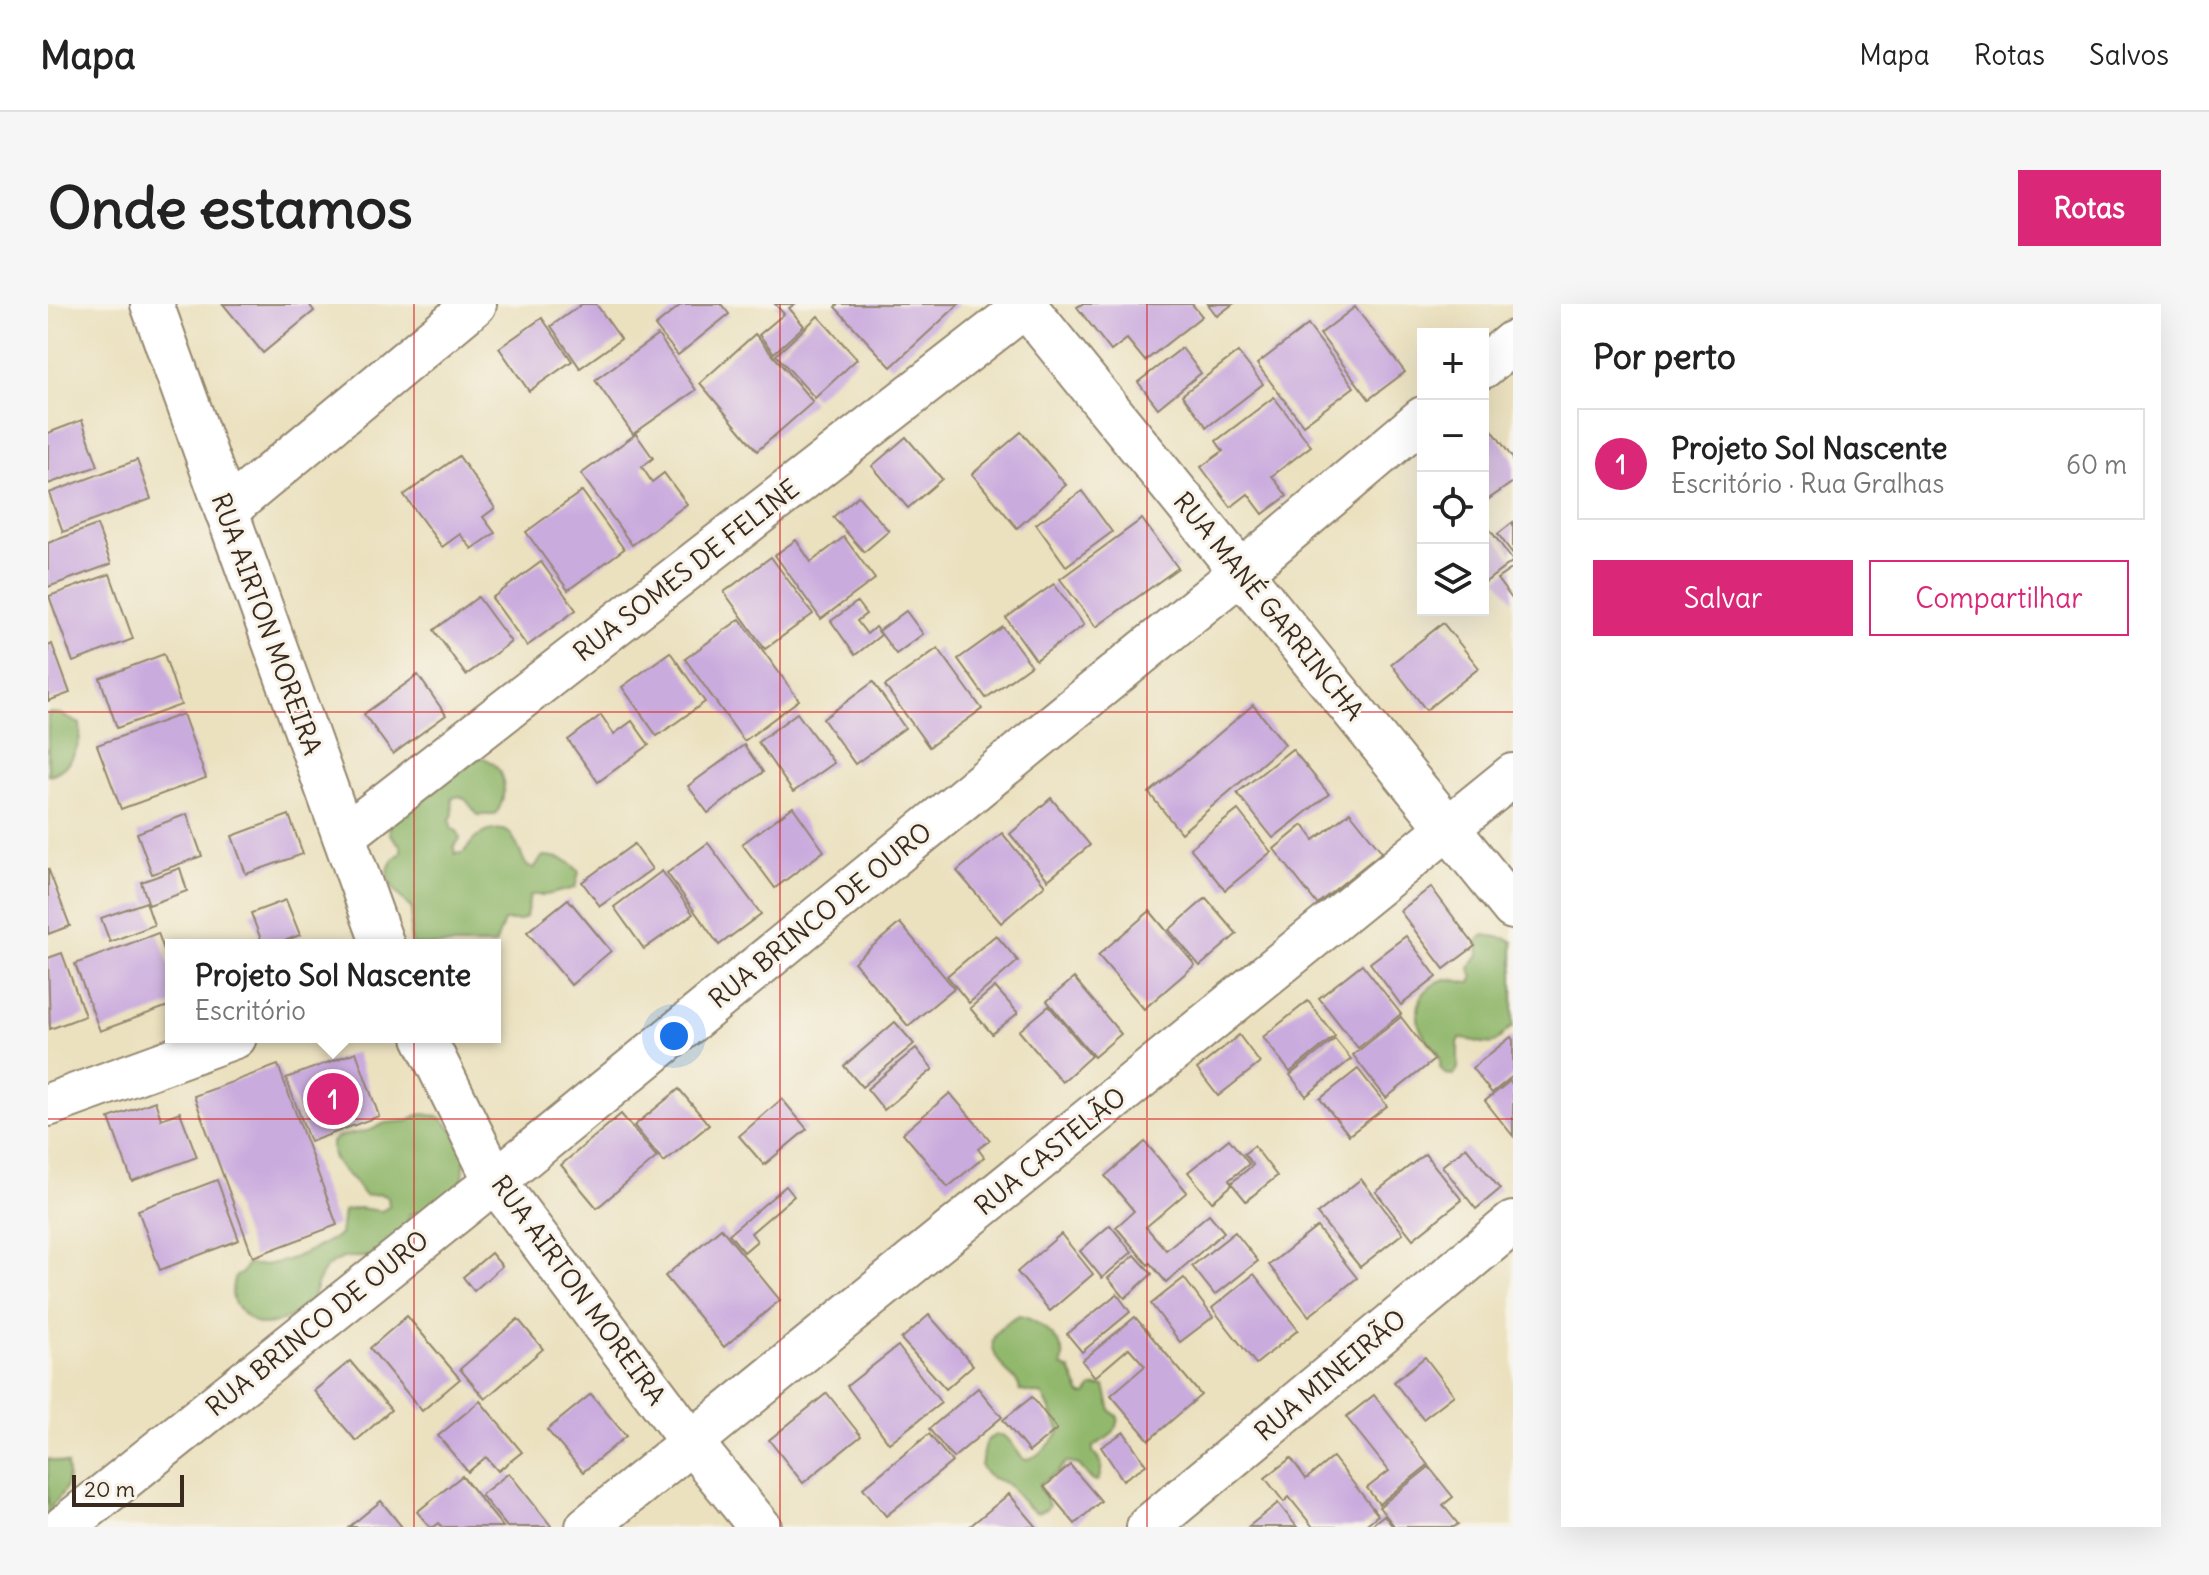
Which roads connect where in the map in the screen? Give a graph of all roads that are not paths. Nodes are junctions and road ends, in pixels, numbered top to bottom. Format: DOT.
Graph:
graph roads {
  1 [pos="152,304"];
  2 [pos="475,304"];
  3 [pos="1026,305"];
  4 [pos="1513,342"];
  5 [pos="1489,362"];
  6 [pos="1417,423"];
  7 [pos="226,511"];
  8 [pos="1241,572"];
  9 [pos="1513,775"];
  10 [pos="1448,827"];
  11 [pos="344,836"];
  12 [pos="1513,908"];
  13 [pos="381,939"];
  14 [pos="218,1043"];
  15 [pos="427,1043"];
  16 [pos="48,1105"];
  17 [pos="495,1181"];
  18 [pos="1513,1223"];
  19 [pos="691,1442"];
  20 [pos="64,1527"];
  21 [pos="587,1527"];
  22 [pos="760,1527"];
  23 [pos="1148,1527"];
  1 -- 7 [label="street, RUA AIRTON MOREIRA"];
  2 -- 7 [label="street"];
  3 -- 8 [label="street, RUA MANÉ GARRINCHA"];
  3 -- 11 [label="street, RUA SOMES DE FELINE"];
  4 -- 5 [label="street"];
  6 -- 8 [label="street, RUA BRINCO DE OURO"];
  7 -- 11 [label="street, RUA AIRTON MOREIRA"];
  8 -- 10 [label="street, RUA MANÉ GARRINCHA"];
  8 -- 17 [label="street, RUA BRINCO DE OURO"];
  9 -- 10 [label="street, RUA CASTELÃO"];
  10 -- 12 [label="street, RUA MANÉ GARRINCHA"];
  10 -- 19 [label="street, RUA CASTELÃO"];
  11 -- 13 [label="street, RUA AIRTON MOREIRA"];
  14 -- 16 [label="street"];
  15 -- 17 [label="street, RUA AIRTON MOREIRA"];
  17 -- 19 [label="street, RUA AIRTON MOREIRA"];
  17 -- 20 [label="street, RUA BRINCO DE OURO"];
  18 -- 23 [label="street, RUA MINEIRÃO"];
  19 -- 21 [label="street, RUA CASTELÃO"];
  19 -- 22 [label="street, RUA AIRTON MOREIRA"];
}
